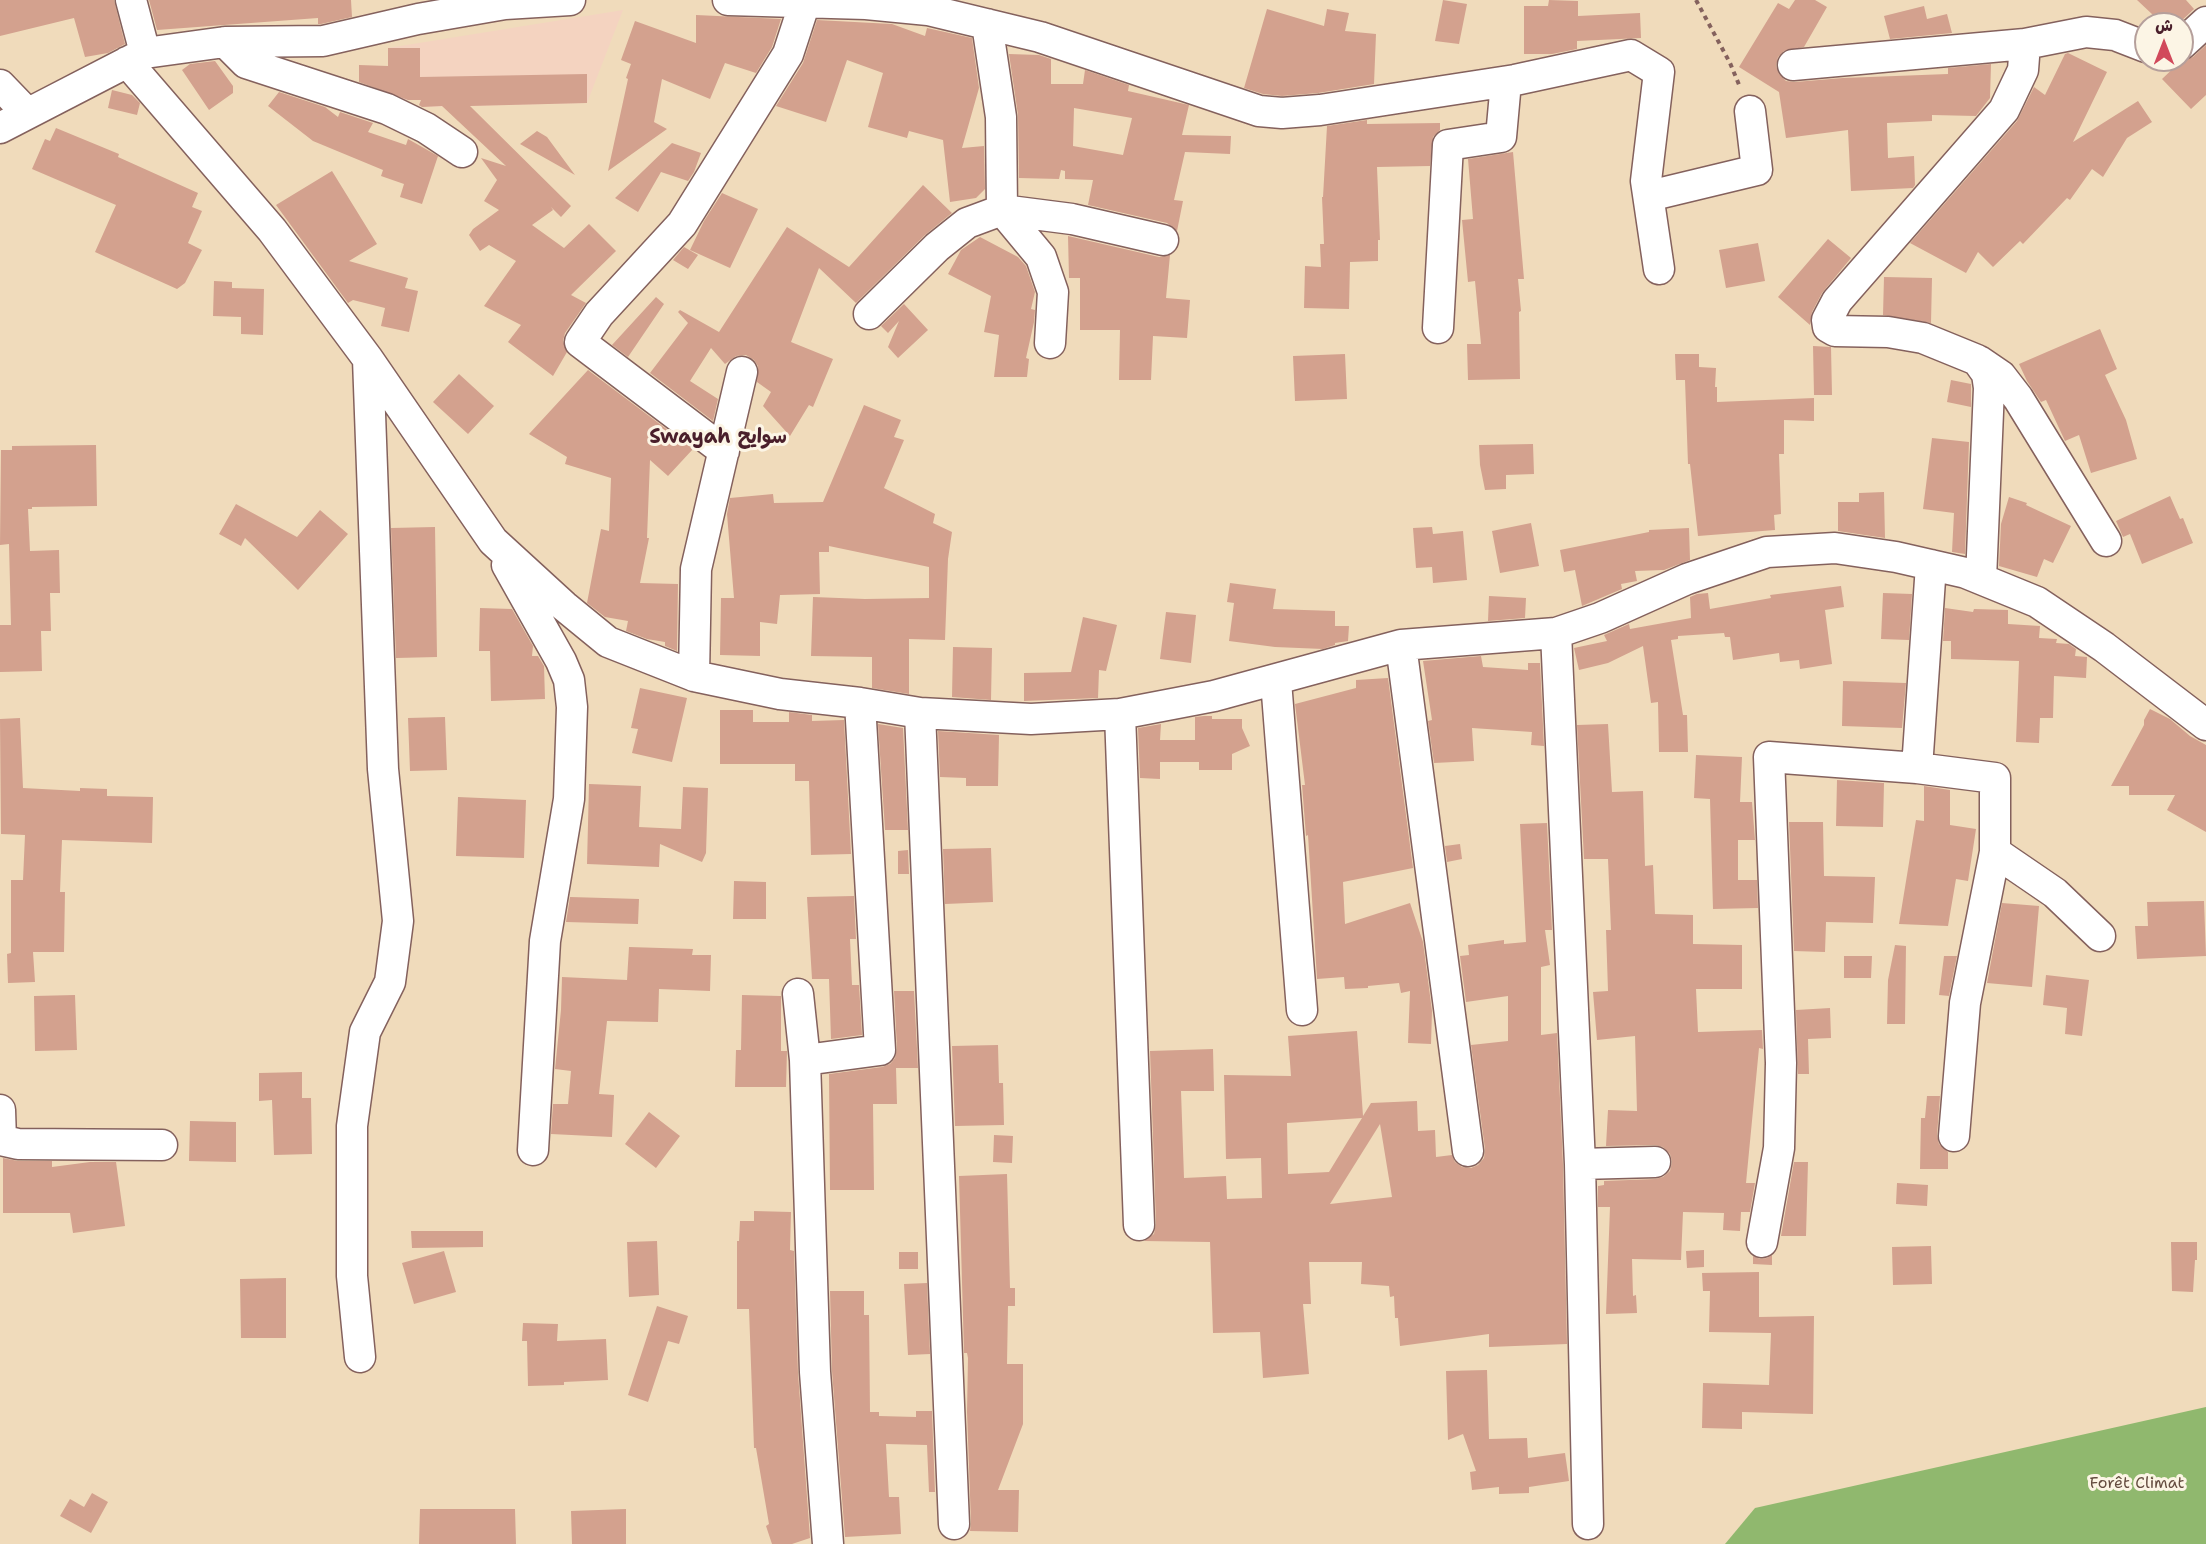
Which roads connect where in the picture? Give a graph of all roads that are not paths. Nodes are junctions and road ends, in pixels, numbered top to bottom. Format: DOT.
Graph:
graph roads {
  1 [pos="131,0"];
  2 [pos="570,0"];
  3 [pos="728,0"];
  4 [pos="805,2"];
  5 [pos="868,2"];
  6 [pos="2206,22"];
  7 [pos="987,24"];
  8 [pos="2194,33"];
  9 [pos="225,42"];
  10 [pos="2134,42"];
  11 [pos="2025,44"];
  12 [pos="136,58"];
  13 [pos="1793,65"];
  14 [pos="1506,82"];
  15 [pos="0,85"];
  16 [pos="1750,111"];
  17 [pos="27,113"];
  18 [pos="0,128"];
  19 [pos="462,152"];
  20 [pos="1648,196"];
  21 [pos="1002,210"];
  22 [pos="1162,240"];
  23 [pos="1659,269"];
  24 [pos="869,314"];
  25 [pos="1438,328"];
  26 [pos="1050,343"];
  27 [pos="368,359"];
  28 [pos="1977,360"];
  29 [pos="741,372"];
  30 [pos="724,451"];
  31 [pos="494,541"];
  32 [pos="2106,541"];
  33 [pos="1931,565"];
  34 [pos="1981,579"];
  35 [pos="1556,633"];
  36 [pos="1401,645"];
  37 [pos="694,676"];
  38 [pos="1276,681"];
  39 [pos="860,703"];
  40 [pos="920,713"];
  41 [pos="1119,714"];
  42 [pos="2206,725"];
  43 [pos="1917,768"];
  44 [pos="1995,852"];
  45 [pos="2100,936"];
  46 [pos="798,994"];
  47 [pos="1302,1010"];
  48 [pos="805,1060"];
  49 [pos="0,1110"];
  50 [pos="1953,1136"];
  51 [pos="162,1145"];
  52 [pos="533,1150"];
  53 [pos="1467,1151"];
  54 [pos="1655,1162"];
  55 [pos="1580,1164"];
  56 [pos="1139,1225"];
  57 [pos="1762,1242"];
  58 [pos="360,1357"];
  59 [pos="954,1524"];
  60 [pos="1588,1524"];
  61 [pos="828,1544"];
  1 -- 12 [label="street"];
  2 -- 9 [label="street"];
  3 -- 4 [label="street"];
  4 -- 5 [label="street"];
  4 -- 30 [label="street"];
  5 -- 7 [label="street"];
  6 -- 8 [label="street"];
  7 -- 14 [label="street"];
  7 -- 21 [label="street"];
  9 -- 12 [label="street"];
  9 -- 19 [label="street"];
  10 -- 11 [label="street"];
  11 -- 13 [label="street"];
  11 -- 28 [label="street"];
  12 -- 17 [label="street"];
  12 -- 27 [label="street"];
  14 -- 20 [label="street"];
  14 -- 25 [label="street"];
  15 -- 17 [label="street"];
  16 -- 20 [label="street"];
  17 -- 18 [label="street"];
  20 -- 23 [label="street"];
  21 -- 22 [label="street"];
  21 -- 24 [label="street"];
  21 -- 26 [label="street"];
  27 -- 31 [label="street"];
  27 -- 58 [label="street"];
  28 -- 32 [label="street"];
  28 -- 34 [label="street"];
  29 -- 30 [label="street"];
  30 -- 37 [label="street"];
  31 -- 37 [label="street"];
  31 -- 52 [label="street"];
  33 -- 34 [label="street"];
  33 -- 35 [label="street"];
  33 -- 43 [label="street"];
  34 -- 42 [label="street"];
  35 -- 36 [label="street"];
  35 -- 55 [label="street"];
  36 -- 38 [label="street"];
  36 -- 53 [label="street"];
  37 -- 39 [label="street"];
  38 -- 41 [label="street"];
  38 -- 47 [label="street"];
  39 -- 40 [label="street"];
  39 -- 48 [label="street"];
  40 -- 41 [label="street"];
  40 -- 59 [label="street"];
  41 -- 56 [label="street"];
  43 -- 44 [label="street"];
  43 -- 57 [label="street"];
  44 -- 45 [label="street"];
  44 -- 50 [label="street"];
  46 -- 48 [label="street"];
  48 -- 61 [label="street"];
  49 -- 51 [label="street"];
  54 -- 55 [label="street"];
  55 -- 60 [label="street"];
}
